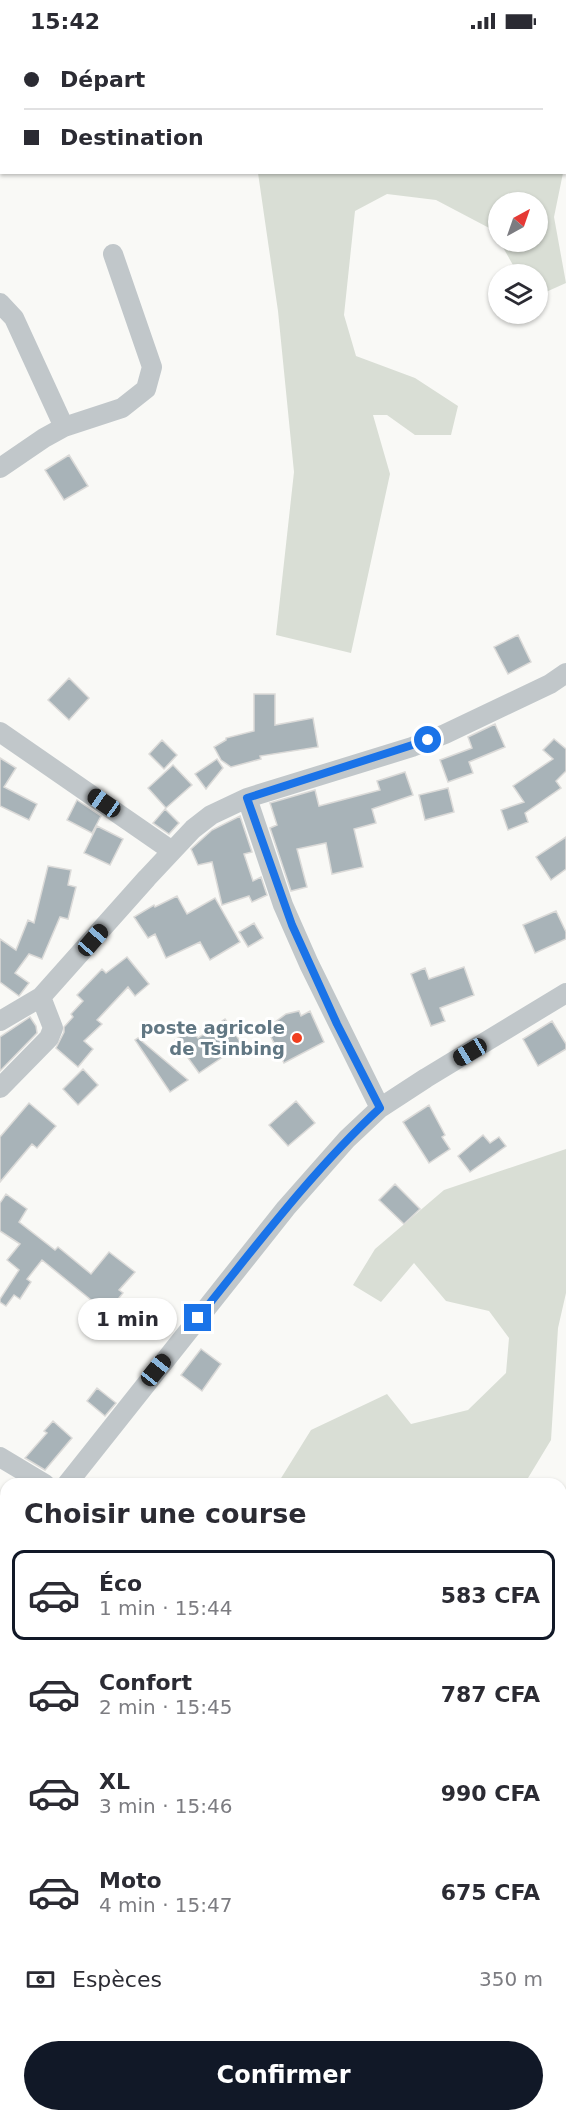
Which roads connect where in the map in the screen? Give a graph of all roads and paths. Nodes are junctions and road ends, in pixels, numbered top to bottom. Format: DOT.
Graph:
graph roads {
  1 [pos="113,254"];
  2 [pos="0,303"];
  3 [pos="63,427"];
  4 [pos="0,468"];
  5 [pos="566,673"];
  6 [pos="0,732"];
  7 [pos="247,798"];
  8 [pos="172,851"];
  9 [pos="566,993"];
  10 [pos="41,997"];
  11 [pos="0,1022"];
  12 [pos="0,1088"];
  13 [pos="380,1108"];
  14 [pos="0,1457"];
  15 [pos="35,1478"];
  16 [pos="72,1478"];
  1 -- 3 [label="street"];
  2 -- 3 [label="street"];
  3 -- 4 [label="street"];
  5 -- 7 [label="street"];
  6 -- 8 [label="street"];
  7 -- 8 [label="street"];
  7 -- 13 [label="street"];
  8 -- 10 [label="street"];
  9 -- 13 [label="street"];
  10 -- 11 [label="street"];
  10 -- 12 [label="street"];
  13 -- 16 [label="street"];
  14 -- 15 [label="street"];
}
